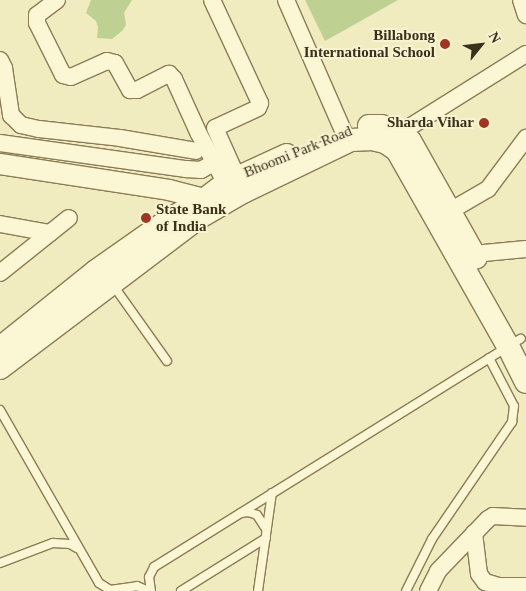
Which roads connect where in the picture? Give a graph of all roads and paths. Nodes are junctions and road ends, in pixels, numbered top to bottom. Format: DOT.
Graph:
graph roads {
  1 [pos="57,0"];
  2 [pos="212,0"];
  3 [pos="286,0"];
  4 [pos="520,0"];
  5 [pos="526,14"];
  6 [pos="526,54"];
  7 [pos="0,60"];
  8 [pos="215,128"];
  9 [pos="199,134"];
  10 [pos="393,137"];
  11 [pos="348,138"];
  12 [pos="526,138"];
  13 [pos="0,143"];
  14 [pos="196,151"];
  15 [pos="213,163"];
  16 [pos="0,164"];
  17 [pos="228,192"];
  18 [pos="450,211"];
  19 [pos="69,218"];
  20 [pos="0,224"];
  21 [pos="50,233"];
  22 [pos="526,249"];
  23 [pos="465,255"];
  24 [pos="0,273"];
  25 [pos="106,276"];
  26 [pos="3,352"];
  27 [pos="489,358"];
  28 [pos="521,358"];
  29 [pos="167,361"];
  30 [pos="0,410"];
  31 [pos="272,493"];
  32 [pos="240,514"];
  33 [pos="526,518"];
  34 [pos="64,523"];
  35 [pos="474,533"];
  36 [pos="266,536"];
  37 [pos="53,543"];
  38 [pos="78,549"];
  39 [pos="245,551"];
  40 [pos="0,563"];
  41 [pos="262,564"];
  42 [pos="150,571"];
  43 [pos="526,586"];
  44 [pos="132,587"];
  45 [pos="150,591"];
  46 [pos="181,591"];
  47 [pos="258,591"];
  48 [pos="406,591"];
  49 [pos="428,591"];
  1 -- 9 [label="street"];
  2 -- 8 [label="street"];
  3 -- 11 [label="street"];
  4 -- 5 [label="street"];
  6 -- 10 [label="street"];
  7 -- 14 [label="street"];
  8 -- 9 [label="street"];
  8 -- 17 [label="street"];
  9 -- 15 [label="street"];
  10 -- 11 [label="main road, Bhoomi Park Road"];
  10 -- 18 [label="main road"];
  10 -- 23 [label="main road"];
  11 -- 17 [label="main road, Bhoomi Park Road"];
  12 -- 18 [label="street"];
  13 -- 15 [label="street"];
  15 -- 17 [label="street"];
  16 -- 17 [label="street"];
  17 -- 25 [label="main road, Bhoomi Park Road"];
  18 -- 23 [label="main road"];
  19 -- 21 [label="street"];
  20 -- 21 [label="street"];
  21 -- 24 [label="street"];
  22 -- 23 [label="street"];
  23 -- 28 [label="main road"];
  25 -- 26 [label="main road, Bhoomi Park Road"];
  25 -- 29 [label="lane"];
  27 -- 28 [label="lane"];
  27 -- 31 [label="lane"];
  27 -- 48 [label="lane"];
  30 -- 34 [label="lane"];
  31 -- 32 [label="lane"];
  31 -- 36 [label="lane"];
  32 -- 36 [label="lane"];
  32 -- 42 [label="lane"];
  33 -- 35 [label="street"];
  34 -- 37 [label="lane"];
  34 -- 38 [label="lane"];
  35 -- 43 [label="street"];
  35 -- 49 [label="street"];
  36 -- 39 [label="lane"];
  36 -- 41 [label="lane"];
  37 -- 38 [label="lane"];
  37 -- 40 [label="lane"];
  38 -- 44 [label="lane"];
  39 -- 41 [label="lane"];
  39 -- 46 [label="lane"];
  41 -- 47 [label="lane"];
  42 -- 44 [label="lane"];
  42 -- 45 [label="lane"];
  44 -- 45 [label="lane"];
}
